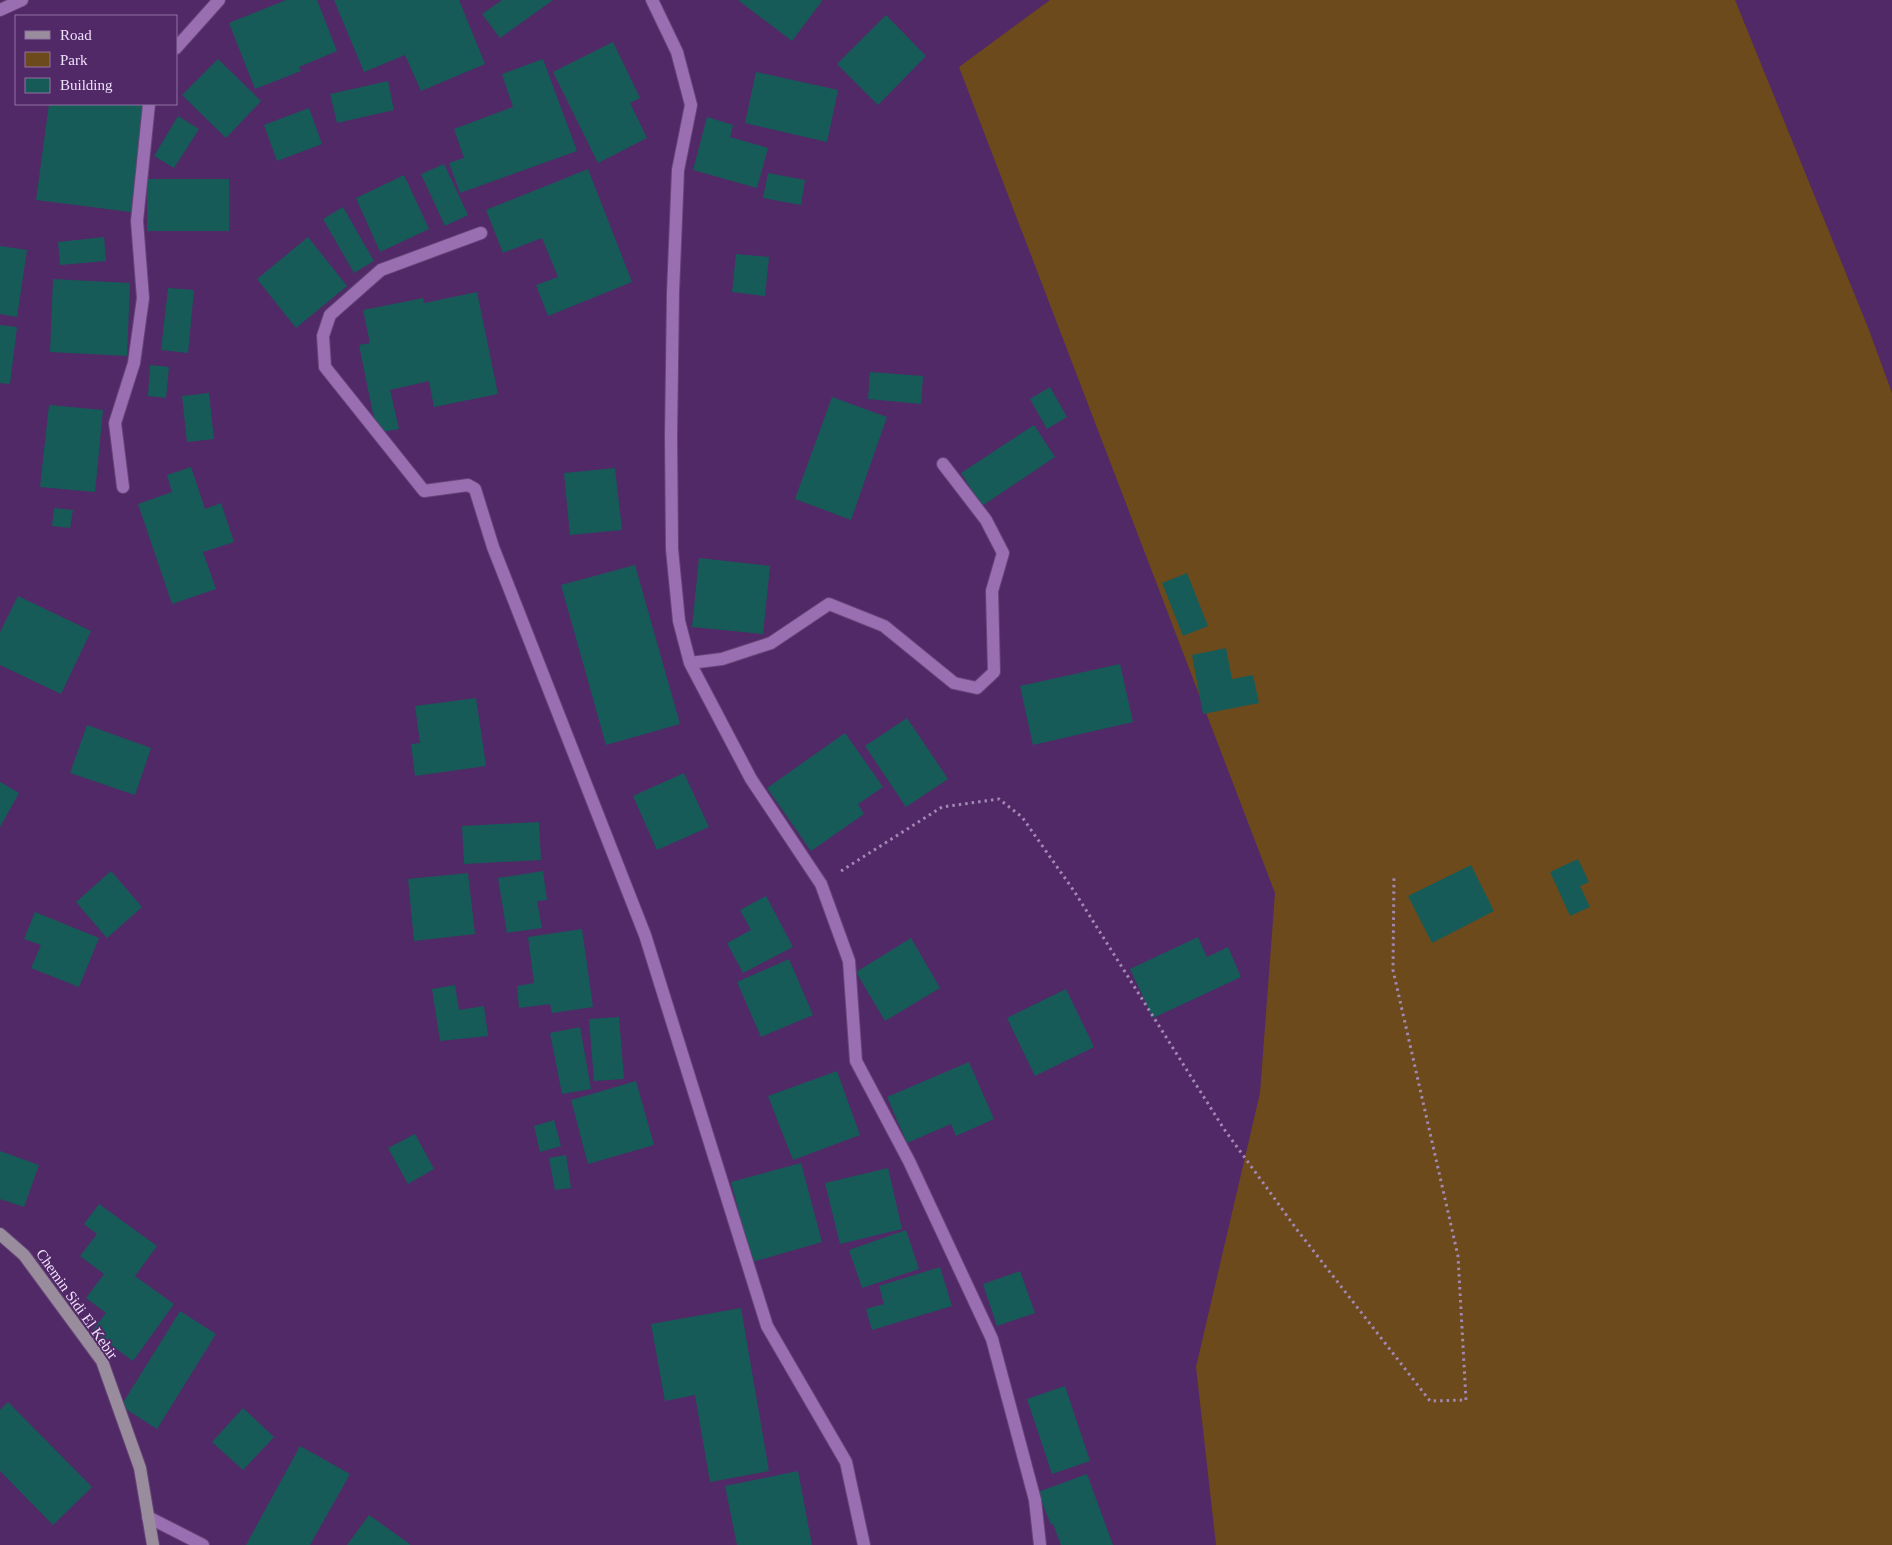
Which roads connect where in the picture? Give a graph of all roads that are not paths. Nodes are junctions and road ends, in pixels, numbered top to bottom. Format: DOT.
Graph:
graph roads {
  1 [pos="2,0"];
  2 [pos="22,0"];
  3 [pos="218,0"];
  4 [pos="652,0"];
  5 [pos="0,9"];
  6 [pos="178,46"];
  7 [pos="149,105"];
  8 [pos="481,233"];
  9 [pos="943,464"];
  10 [pos="123,487"];
  11 [pos="690,663"];
  12 [pos="0,1234"];
  13 [pos="148,1516"];
  14 [pos="153,1545"];
  15 [pos="204,1545"];
  16 [pos="864,1545"];
  17 [pos="1040,1545"];
  1 -- 5 [label="street"];
  2 -- 5 [label="street"];
  3 -- 6 [label="street"];
  4 -- 11 [label="street"];
  7 -- 10 [label="street"];
  8 -- 16 [label="street"];
  9 -- 11 [label="street"];
  11 -- 17 [label="street"];
  12 -- 13 [label="street, Chemin Sidi El Kebir"];
  13 -- 14 [label="street, Chemin Sidi El Kebir"];
  13 -- 15 [label="street"];
}
